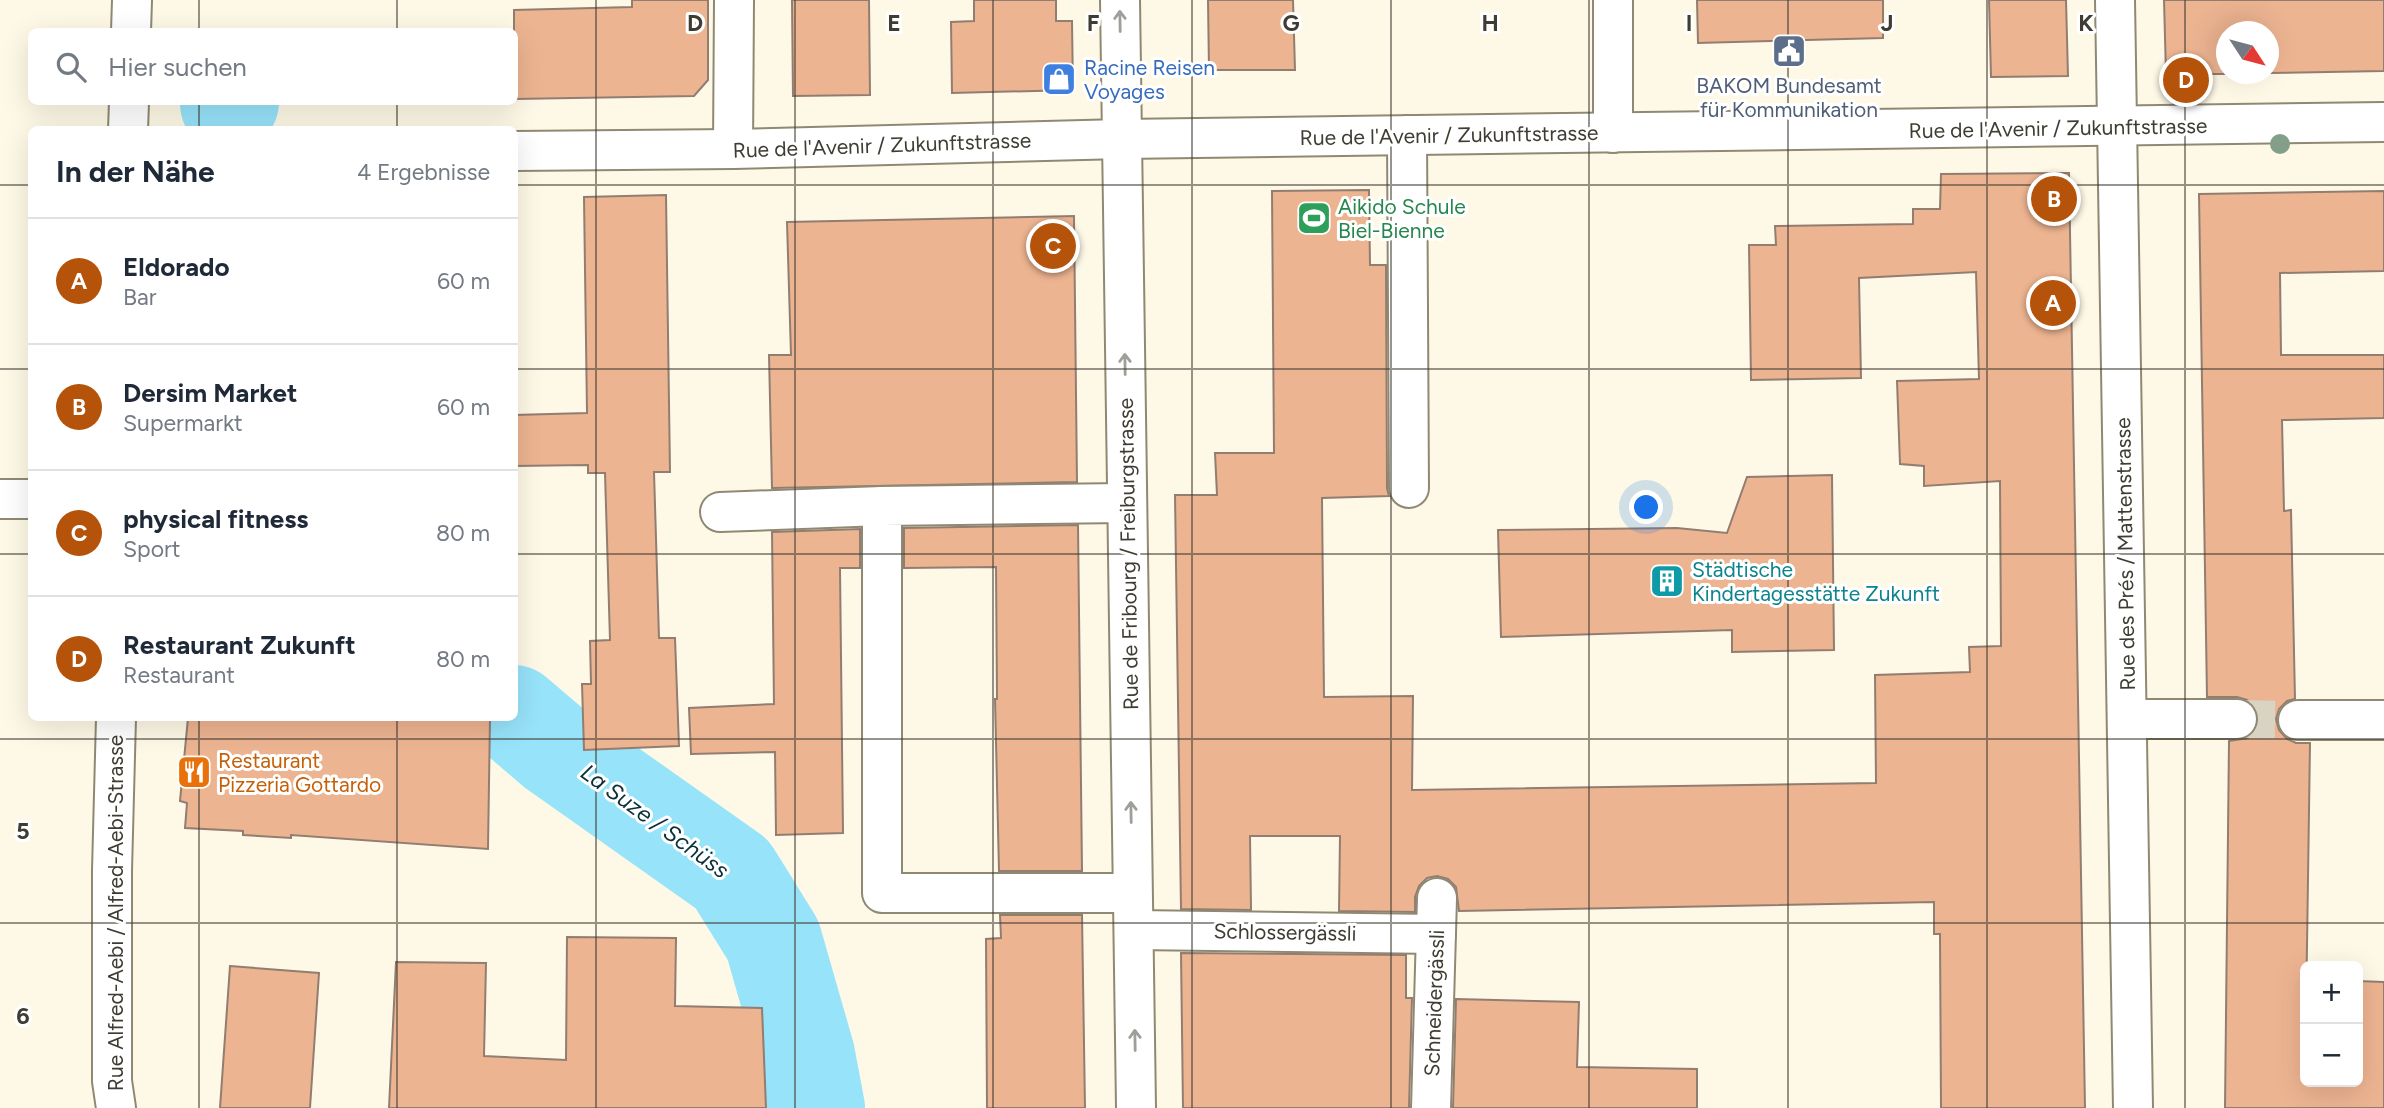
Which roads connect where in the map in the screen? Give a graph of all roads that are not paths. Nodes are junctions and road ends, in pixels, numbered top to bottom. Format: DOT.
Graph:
graph roads {
  1 [pos="132,0"];
  2 [pos="734,0"];
  3 [pos="1120,0"];
  4 [pos="1614,0"];
  5 [pos="2116,0"];
  6 [pos="131,28"];
  7 [pos="129,105"];
  8 [pos="2384,122"];
  9 [pos="128,126"];
  10 [pos="2116,127"];
  11 [pos="1614,133"];
  12 [pos="1407,135"];
  13 [pos="1122,139"];
  14 [pos="733,149"];
  15 [pos="518,151"];
  16 [pos="1409,488"];
  17 [pos="0,499"];
  18 [pos="28,499"];
  19 [pos="1127,503"];
  20 [pos="882,506"];
  21 [pos="720,512"];
  22 [pos="2128,719"];
  23 [pos="2237,719"];
  24 [pos="2298,720"];
  25 [pos="2384,720"];
  26 [pos="116,721"];
  27 [pos="1133,911"];
  28 [pos="1437,916"];
  29 [pos="116,1108"];
  30 [pos="1136,1108"];
  31 [pos="1431,1108"];
  32 [pos="2133,1108"];
  1 -- 6 [label="street"];
  2 -- 14 [label="street"];
  13 -- 3 [label="street, Rue de Fribourg / Freiburgstrasse, one-way"];
  4 -- 11 [label="street"];
  5 -- 10 [label="street, Rue des Prés / Mattenstrasse"];
  7 -- 9 [label="street"];
  8 -- 10 [label="street, Rue de l'Avenir / Zukunftstrasse"];
  10 -- 11 [label="street, Rue de l'Avenir / Zukunftstrasse"];
  10 -- 22 [label="street, Rue des Prés / Mattenstrasse"];
  11 -- 12 [label="street, Rue de l'Avenir / Zukunftstrasse"];
  12 -- 13 [label="street, Rue de l'Avenir / Zukunftstrasse"];
  12 -- 16 [label="street"];
  13 -- 14 [label="street, Rue de l'Avenir / Zukunftstrasse"];
  19 -- 13 [label="street, Rue de Fribourg / Freiburgstrasse, one-way"];
  14 -- 15 [label="street, Rue de l'Avenir / Zukunftstrasse"];
  17 -- 18 [label="street"];
  19 -- 20 [label="street"];
  27 -- 19 [label="street, Rue de Fribourg / Freiburgstrasse, one-way"];
  20 -- 21 [label="street"];
  20 -- 27 [label="street, Schlossergässli"];
  22 -- 23 [label="street"];
  22 -- 32 [label="street, Rue des Prés / Mattenstrasse"];
  24 -- 25 [label="street"];
  26 -- 29 [label="street, Rue Alfred-Aebi / Alfred-Aebi-Strasse"];
  27 -- 28 [label="street, Schlossergässli"];
  30 -- 27 [label="street, Rue de Fribourg / Freiburgstrasse, one-way"];
  28 -- 31 [label="street, Schneidergässli"];
}
